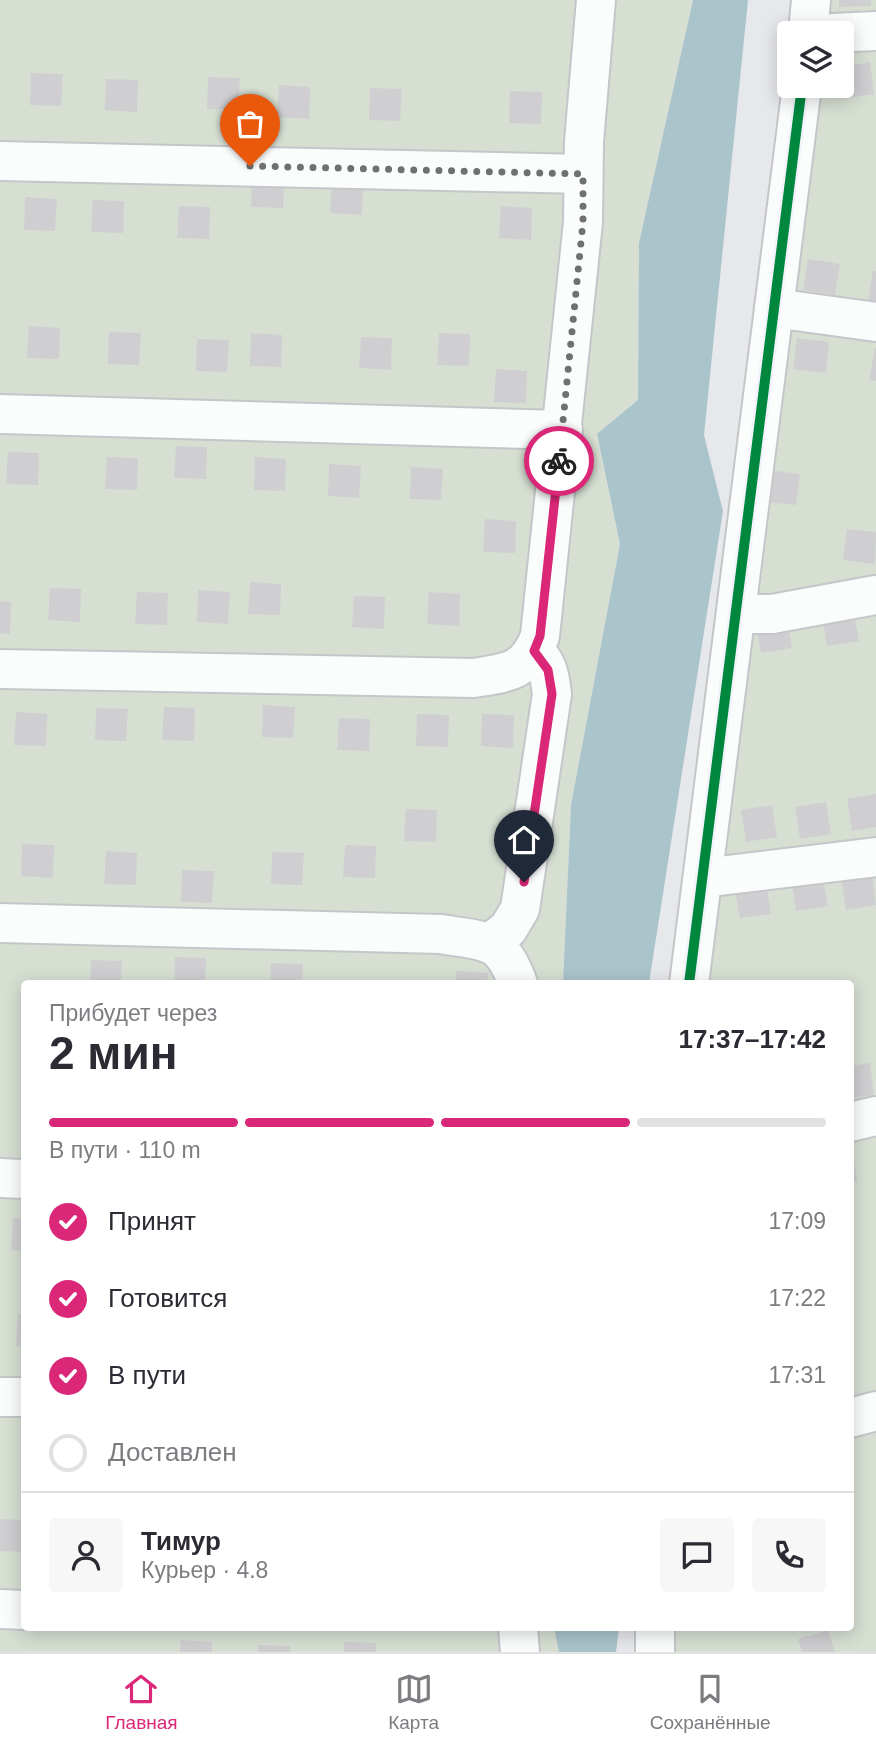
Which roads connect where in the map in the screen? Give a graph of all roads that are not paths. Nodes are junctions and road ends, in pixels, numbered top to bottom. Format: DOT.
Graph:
graph roads {
  1 [pos="596,0"];
  2 [pos="811,0"];
  3 [pos="809,21"];
  4 [pos="876,31"];
  5 [pos="854,32"];
  6 [pos="800,98"];
  7 [pos="0,160"];
  8 [pos="583,174"];
  9 [pos="774,307"];
  10 [pos="876,322"];
  11 [pos="0,414"];
  12 [pos="563,430"];
  13 [pos="876,595"];
  14 [pos="737,614"];
  15 [pos="534,651"];
  16 [pos="0,669"];
  17 [pos="876,857"];
  18 [pos="703,878"];
  19 [pos="0,923"];
  20 [pos="491,943"];
  21 [pos="517,980"];
  22 [pos="690,980"];
  23 [pos="876,1116"];
  24 [pos="854,1121"];
  25 [pos="0,1178"];
  26 [pos="21,1179"];
  27 [pos="0,1397"];
  28 [pos="21,1397"];
  29 [pos="876,1411"];
  30 [pos="854,1417"];
  31 [pos="0,1609"];
  32 [pos="21,1610"];
  33 [pos="518,1631"];
  34 [pos="655,1631"];
  35 [pos="520,1652"];
  36 [pos="655,1652"];
  1 -- 8 [label="street"];
  2 -- 3 [label="street"];
  4 -- 5 [label="street"];
  6 -- 9 [label="street"];
  7 -- 8 [label="street"];
  8 -- 12 [label="street"];
  9 -- 10 [label="street"];
  9 -- 14 [label="street"];
  11 -- 12 [label="street"];
  12 -- 15 [label="street"];
  13 -- 14 [label="street"];
  14 -- 18 [label="street"];
  15 -- 16 [label="street"];
  15 -- 20 [label="street"];
  17 -- 18 [label="street"];
  18 -- 22 [label="street"];
  19 -- 20 [label="street"];
  20 -- 21 [label="street"];
  23 -- 24 [label="street"];
  25 -- 26 [label="street"];
  27 -- 28 [label="street"];
  29 -- 30 [label="street"];
  31 -- 32 [label="street"];
  33 -- 35 [label="street"];
  34 -- 36 [label="street"];
}
